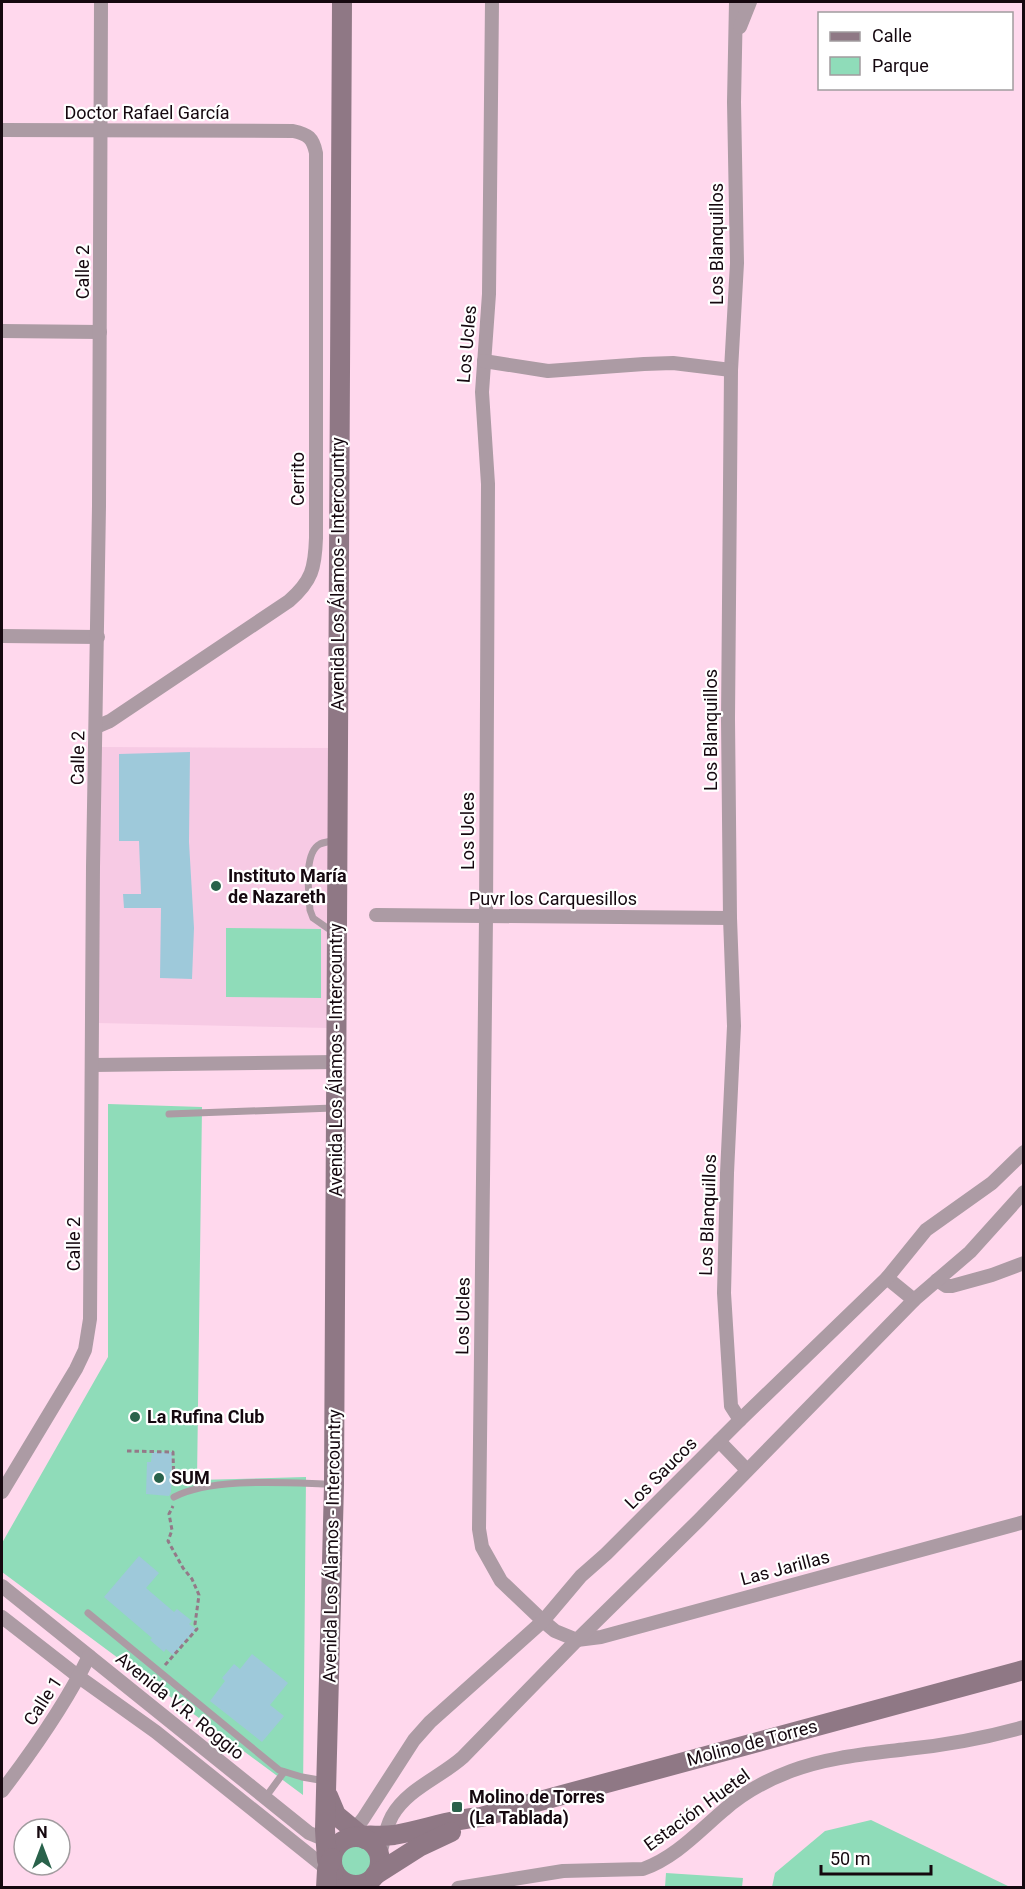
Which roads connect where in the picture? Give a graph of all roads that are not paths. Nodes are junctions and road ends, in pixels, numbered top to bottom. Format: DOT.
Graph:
graph roads {
  1 [pos="101,2"];
  2 [pos="342,2"];
  3 [pos="492,2"];
  4 [pos="736,2"];
  5 [pos="750,2"];
  6 [pos="736,38"];
  7 [pos="2,130"];
  8 [pos="102,131"];
  9 [pos="293,131"];
  10 [pos="2,331"];
  11 [pos="100,332"];
  12 [pos="484,361"];
  13 [pos="731,370"];
  14 [pos="2,636"];
  15 [pos="98,637"];
  16 [pos="96,728"];
  17 [pos="337,840"];
  18 [pos="376,915"];
  19 [pos="486,917"];
  20 [pos="730,918"];
  21 [pos="336,934"];
  22 [pos="336,1062"];
  23 [pos="93,1065"];
  24 [pos="336,1108"];
  25 [pos="169,1114"];
  26 [pos="1023,1152"];
  27 [pos="1023,1192"];
  28 [pos="1023,1263"];
  29 [pos="887,1278"];
  30 [pos="937,1280"];
  31 [pos="914,1300"];
  32 [pos="740,1420"];
  33 [pos="719,1440"];
  34 [pos="747,1470"];
  35 [pos="334,1485"];
  36 [pos="2,1492"];
  37 [pos="174,1497"];
  38 [pos="1023,1522"];
  39 [pos="2,1586"];
  40 [pos="88,1613"];
  41 [pos="2,1617"];
  42 [pos="543,1621"];
  43 [pos="577,1640"];
  44 [pos="89,1656"];
  45 [pos="1023,1670"];
  46 [pos="79,1677"];
  47 [pos="166,1718"];
  48 [pos="1023,1727"];
  49 [pos="156,1732"];
  50 [pos="284,1772"];
  51 [pos="327,1788"];
  52 [pos="2,1791"];
  53 [pos="266,1798"];
  54 [pos="481,1817"];
  55 [pos="385,1835"];
  56 [pos="341,1853"];
  57 [pos="374,1874"];
  58 [pos="458,1887"];
  1 -- 8 [label="street, Calle 2"];
  2 -- 17 [label="main road, Avenida Los Álamos - Intercountry"];
  3 -- 12 [label="street, Los Ucles"];
  4 -- 6 [label="street, Los Blanquillos"];
  5 -- 6 [label="street, Los Blanquillos"];
  6 -- 13 [label="street, Los Blanquillos"];
  7 -- 8 [label="street, Doctor Rafael García"];
  8 -- 9 [label="street, Doctor Rafael García"];
  8 -- 11 [label="street, Calle 2"];
  9 -- 16 [label="street, Cerrito"];
  10 -- 11 [label="street"];
  11 -- 15 [label="street, Calle 2"];
  12 -- 13 [label="street"];
  12 -- 19 [label="street, Los Ucles"];
  13 -- 20 [label="street, Los Blanquillos"];
  14 -- 15 [label="street"];
  15 -- 16 [label="street, Calle 2"];
  16 -- 23 [label="street, Calle 2"];
  17 -- 21 [label="main road, Avenida Los Álamos - Intercountry"];
  17 -- 21 [label="lane"];
  18 -- 19 [label="street, Puvr los Carquesillos"];
  19 -- 20 [label="street, Puvr los Carquesillos"];
  19 -- 42 [label="street, Los Ucles"];
  20 -- 32 [label="street, Los Blanquillos"];
  21 -- 22 [label="main road, Avenida Los Álamos - Intercountry"];
  22 -- 23 [label="street"];
  22 -- 24 [label="main road, Avenida Los Álamos - Intercountry"];
  23 -- 36 [label="street, Calle 2"];
  24 -- 25 [label="lane"];
  24 -- 35 [label="main road, Avenida Los Álamos - Intercountry"];
  26 -- 29 [label="street, Los Saucos"];
  27 -- 30 [label="street"];
  28 -- 30 [label="street"];
  29 -- 31 [label="street"];
  29 -- 32 [label="street, Los Saucos"];
  30 -- 31 [label="street"];
  31 -- 34 [label="street"];
  32 -- 33 [label="street, Los Saucos"];
  33 -- 34 [label="street"];
  33 -- 42 [label="street, Los Saucos"];
  34 -- 43 [label="street"];
  35 -- 37 [label="lane"];
  35 -- 51 [label="main road, Avenida Los Álamos - Intercountry"];
  38 -- 43 [label="street, Las Jarillas"];
  39 -- 44 [label="street, Avenida V.R. Roggio"];
  40 -- 50 [label="lane"];
  41 -- 46 [label="street, Avenida V.R. Roggio"];
  42 -- 43 [label="street, Los Ucles"];
  42 -- 56 [label="street, Los Saucos"];
  43 -- 55 [label="street"];
  44 -- 46 [label="street, Calle 1"];
  44 -- 47 [label="street, Avenida V.R. Roggio"];
  45 -- 54 [label="main road, Molino de Torres"];
  46 -- 49 [label="street, Avenida V.R. Roggio"];
  46 -- 52 [label="street, Calle 1"];
  47 -- 49 [label="street"];
  47 -- 53 [label="street, Avenida V.R. Roggio"];
  48 -- 58 [label="street, Estación Huetel"];
  49 -- 56 [label="street, Avenida V.R. Roggio"];
  50 -- 51 [label="lane"];
  50 -- 53 [label="lane"];
  51 -- 56 [label="main road, Avenida Los Álamos - Intercountry"];
  51 -- 56 [label="main road"];
  53 -- 56 [label="street, Avenida V.R. Roggio"];
  54 -- 55 [label="main road, Molino de Torres"];
  54 -- 57 [label="main road, Molino de Torres"];
  55 -- 56 [label="main road, Molino de Torres"];
  55 -- 57 [label="street"];
  56 -- 57 [label="main road"];
  56 -- 57 [label="main road"];
}
